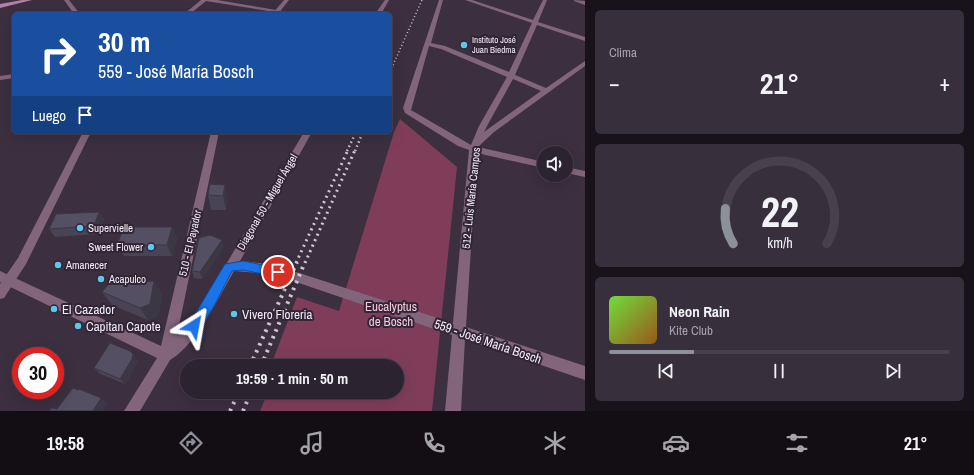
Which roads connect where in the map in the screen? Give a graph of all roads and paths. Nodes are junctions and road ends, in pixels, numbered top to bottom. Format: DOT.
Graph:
graph roads {
  1 [pos="30,0"];
  2 [pos="66,0"];
  3 [pos="206,0"];
  4 [pos="287,0"];
  5 [pos="387,0"];
  6 [pos="441,0"];
  7 [pos="467,0"];
  8 [pos="545,0"];
  9 [pos="576,0"];
  10 [pos="585,3"];
  11 [pos="0,6"];
  12 [pos="75,12"];
  13 [pos="190,12"];
  14 [pos="276,12"];
  15 [pos="379,12"];
  16 [pos="536,23"];
  17 [pos="585,39"];
  18 [pos="428,44"];
  19 [pos="585,63"];
  20 [pos="12,76"];
  21 [pos="510,76"];
  22 [pos="0,78"];
  23 [pos="545,90"];
  24 [pos="86,134"];
  25 [pos="215,134"];
  26 [pos="307,134"];
  27 [pos="473,149"];
  28 [pos="537,163"];
  29 [pos="573,171"];
  30 [pos="585,174"];
  31 [pos="229,267"];
  32 [pos="5,278"];
  33 [pos="0,294"];
  34 [pos="459,331"];
  35 [pos="166,355"];
  36 [pos="585,373"];
  37 [pos="132,411"];
  38 [pos="453,411"];
  1 -- 11 [label="main road"];
  2 -- 12 [label="street"];
  3 -- 13 [label="street"];
  3 -- 14 [label="street"];
  4 -- 14 [label="street"];
  5 -- 15 [label="street"];
  6 -- 18 [label="street"];
  7 -- 16 [label="street"];
  8 -- 16 [label="street, 512 - Luis María Campos"];
  9 -- 10 [label="street"];
  16 -- 17 [label="street"];
  16 -- 21 [label="street, 512 - Luis María Campos"];
  18 -- 21 [label="street"];
  18 -- 27 [label="street"];
  19 -- 23 [label="street"];
  20 -- 22 [label="street"];
  21 -- 23 [label="street"];
  21 -- 27 [label="street, 512 - Luis María Campos"];
  23 -- 27 [label="street"];
  24 -- 32 [label="street"];
  25 -- 35 [label="street, 510 - El Payador"];
  26 -- 31 [label="street, Diagonal 50 - Miguel Ángel"];
  27 -- 28 [label="street"];
  27 -- 34 [label="street, 512 - Luis María Campos"];
  29 -- 30 [label="street"];
  31 -- 34 [label="street, 559 - José María Bosch"];
  31 -- 35 [label="street, Diagonal 50 - Miguel Ángel"];
  32 -- 33 [label="street"];
  32 -- 35 [label="street"];
  34 -- 36 [label="street, 559 - José María Bosch"];
  34 -- 38 [label="street, 512 - Luis María Campos"];
  35 -- 37 [label="street, Diagonal 50 - Miguel Ángel"];
}
